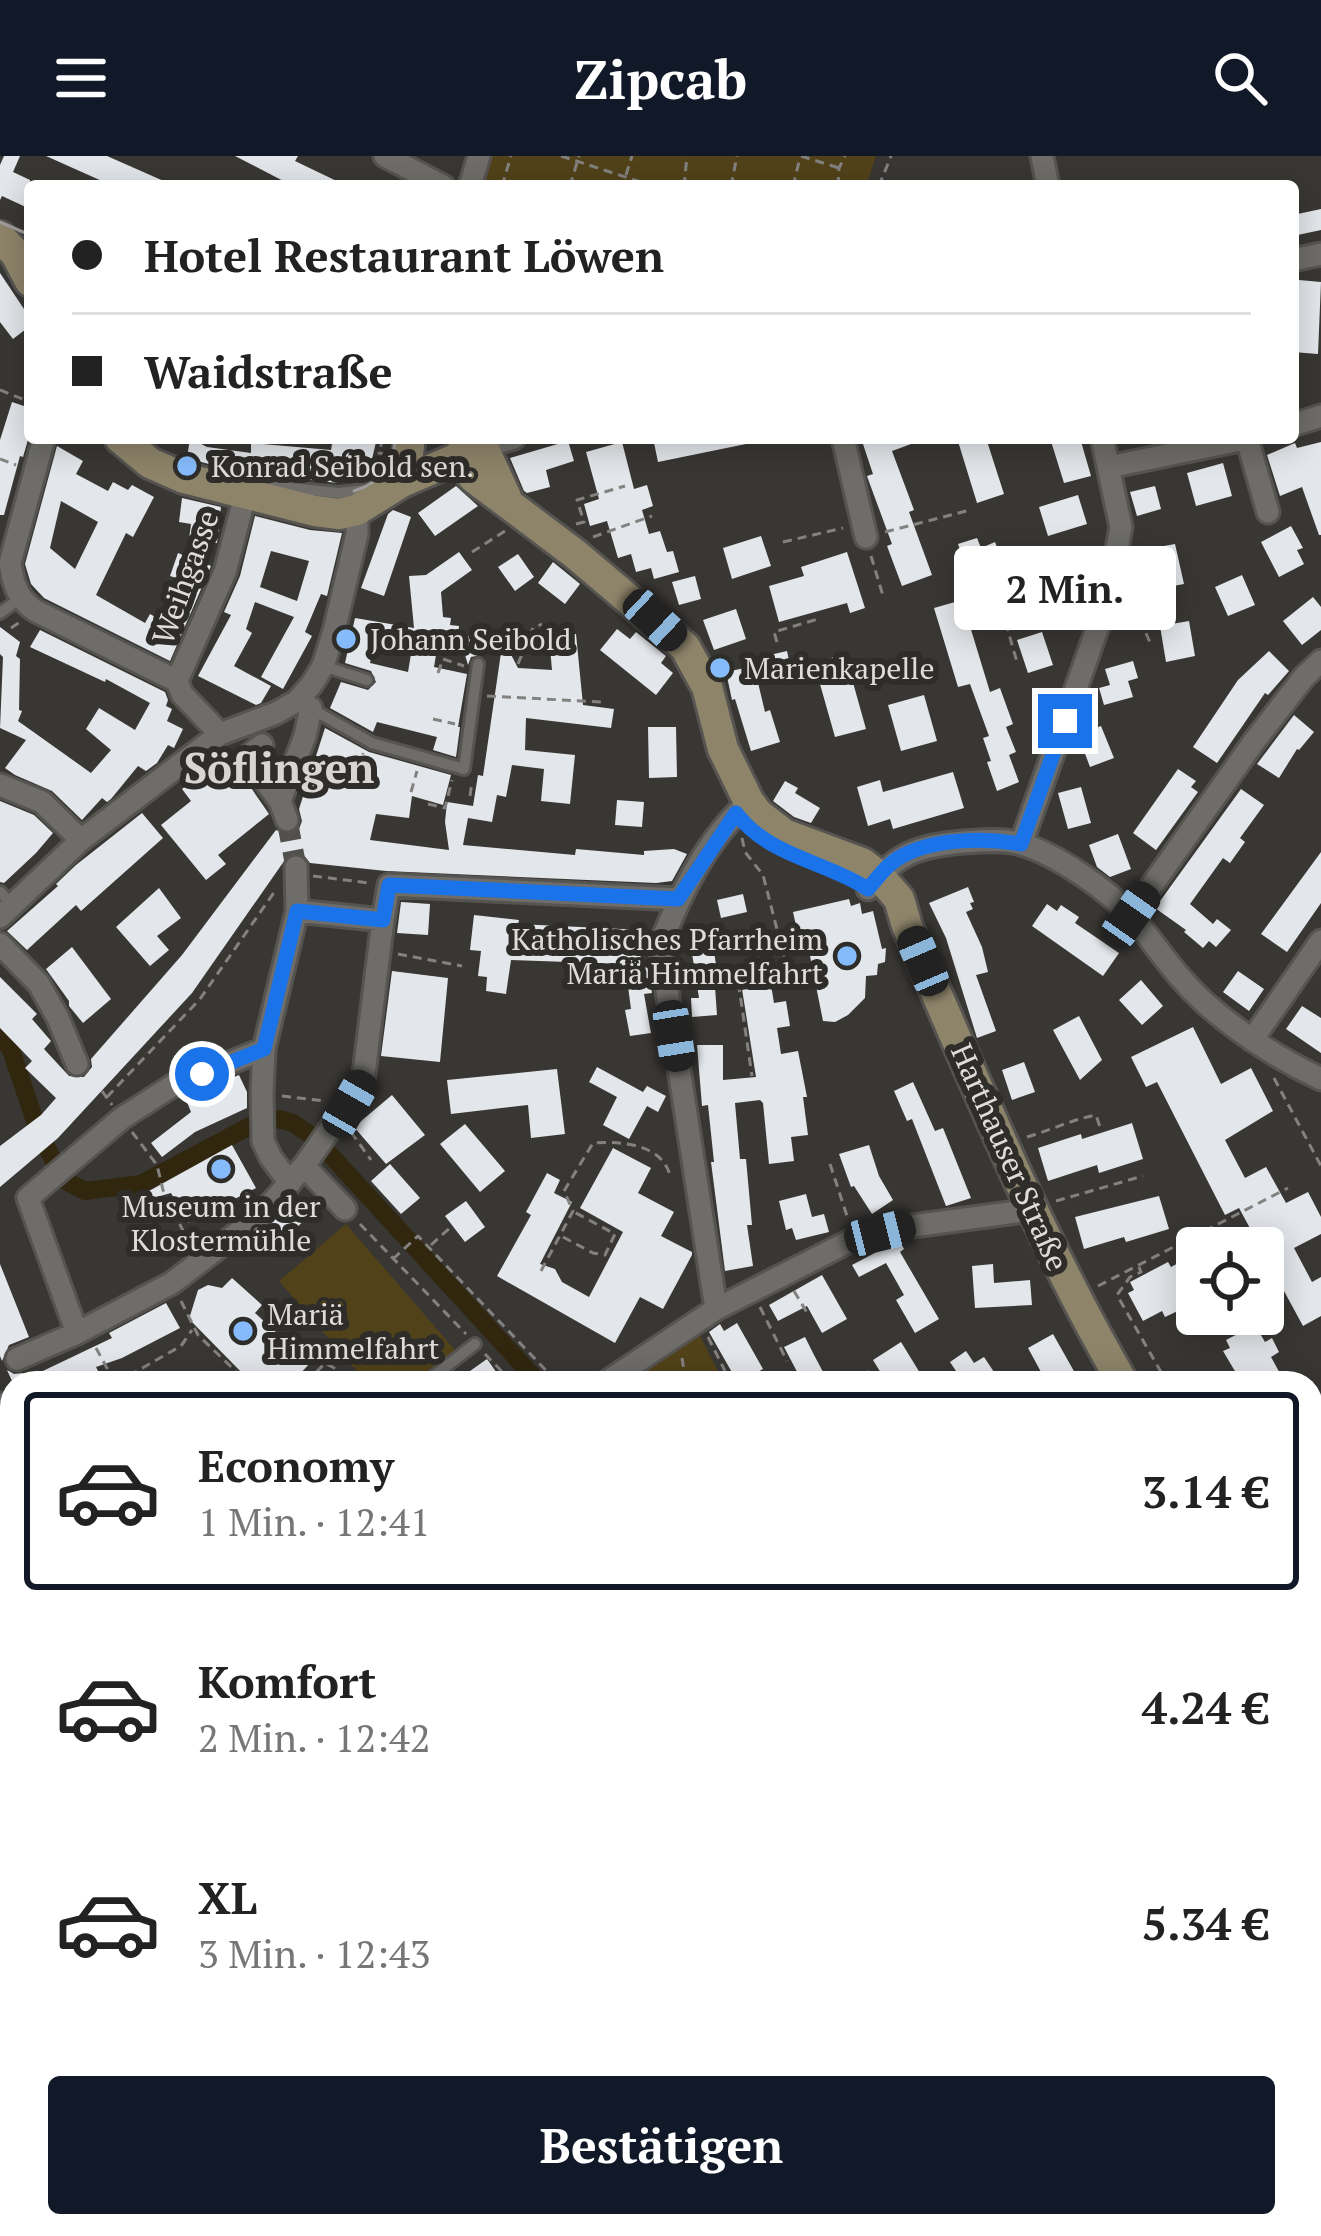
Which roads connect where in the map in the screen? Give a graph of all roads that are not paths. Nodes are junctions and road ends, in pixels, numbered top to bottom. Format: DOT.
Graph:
graph roads {
  1 [pos="385,156"];
  2 [pos="431,180"];
  3 [pos="0,234"];
  4 [pos="24,258"];
  5 [pos="24,269"];
  6 [pos="42,444"];
  7 [pos="129,444"];
  8 [pos="132,444"];
  9 [pos="408,444"];
  10 [pos="413,444"];
  11 [pos="496,444"];
  12 [pos="844,444"];
  13 [pos="1103,444"];
  14 [pos="1219,444"];
  15 [pos="1250,444"];
  16 [pos="471,452"];
  17 [pos="1109,467"];
  18 [pos="392,488"];
  19 [pos="246,492"];
  20 [pos="357,510"];
  21 [pos="1268,512"];
  22 [pos="9,523"];
  23 [pos="864,530"];
  24 [pos="20,598"];
  25 [pos="0,613"];
  26 [pos="1321,661"];
  27 [pos="323,666"];
  28 [pos="477,667"];
  29 [pos="367,680"];
  30 [pos="180,687"];
  31 [pos="304,705"];
  32 [pos="220,734"];
  33 [pos="262,745"];
  34 [pos="0,785"];
  35 [pos="743,808"];
  36 [pos="81,840"];
  37 [pos="1021,844"];
  38 [pos="296,870"];
  39 [pos="874,883"];
  40 [pos="678,899"];
  41 [pos="4,905"];
  42 [pos="297,911"];
  43 [pos="1131,915"];
  44 [pos="383,920"];
  45 [pos="1321,941"];
  46 [pos="0,944"];
  47 [pos="1252,1040"];
  48 [pos="264,1049"];
  49 [pos="77,1064"];
  50 [pos="1321,1079"];
  51 [pos="303,1168"];
  52 [pos="1038,1208"];
  53 [pos="345,1209"];
  54 [pos="708,1314"];
  55 [pos="82,1331"];
  56 [pos="475,1344"];
  57 [pos="7,1364"];
  58 [pos="440,1371"];
  59 [pos="622,1371"];
  60 [pos="1118,1371"];
  1 -- 2 [label="street"];
  3 -- 4 [label="lane"];
  3 -- 5 [label="street"];
  6 -- 22 [label="street"];
  7 -- 19 [label="street"];
  8 -- 18 [label="lane"];
  9 -- 18 [label="street"];
  10 -- 16 [label="street"];
  11 -- 16 [label="street"];
  12 -- 23 [label="street"];
  13 -- 17 [label="street"];
  14 -- 17 [label="street"];
  15 -- 21 [label="street"];
  16 -- 18 [label="street"];
  16 -- 35 [label="street"];
  17 -- 37 [label="street"];
  18 -- 20 [label="street"];
  19 -- 20 [label="street"];
  19 -- 30 [label="street, Weihgasse"];
  20 -- 27 [label="street"];
  22 -- 24 [label="street"];
  24 -- 25 [label="lane"];
  24 -- 30 [label="street"];
  26 -- 43 [label="street"];
  27 -- 29 [label="lane"];
  27 -- 31 [label="street"];
  28 -- 31 [label="lane"];
  30 -- 32 [label="street"];
  31 -- 32 [label="street"];
  31 -- 33 [label="street"];
  32 -- 36 [label="street"];
  34 -- 36 [label="street"];
  35 -- 39 [label="street"];
  35 -- 40 [label="street"];
  36 -- 41 [label="street"];
  37 -- 39 [label="street"];
  37 -- 43 [label="street"];
  38 -- 42 [label="street"];
  39 -- 52 [label="street, Harthauser Straße"];
  40 -- 44 [label="street"];
  40 -- 54 [label="street"];
  42 -- 44 [label="street"];
  42 -- 48 [label="street"];
  43 -- 47 [label="street"];
  44 -- 51 [label="street"];
  45 -- 47 [label="street"];
  46 -- 49 [label="street"];
  47 -- 50 [label="street"];
  48 -- 51 [label="street"];
  48 -- 55 [label="street"];
  51 -- 53 [label="street"];
  51 -- 55 [label="street"];
  52 -- 54 [label="street"];
  52 -- 60 [label="street, Harthauser Straße"];
  54 -- 59 [label="street"];
  55 -- 57 [label="street"];
  56 -- 58 [label="lane"];
}
